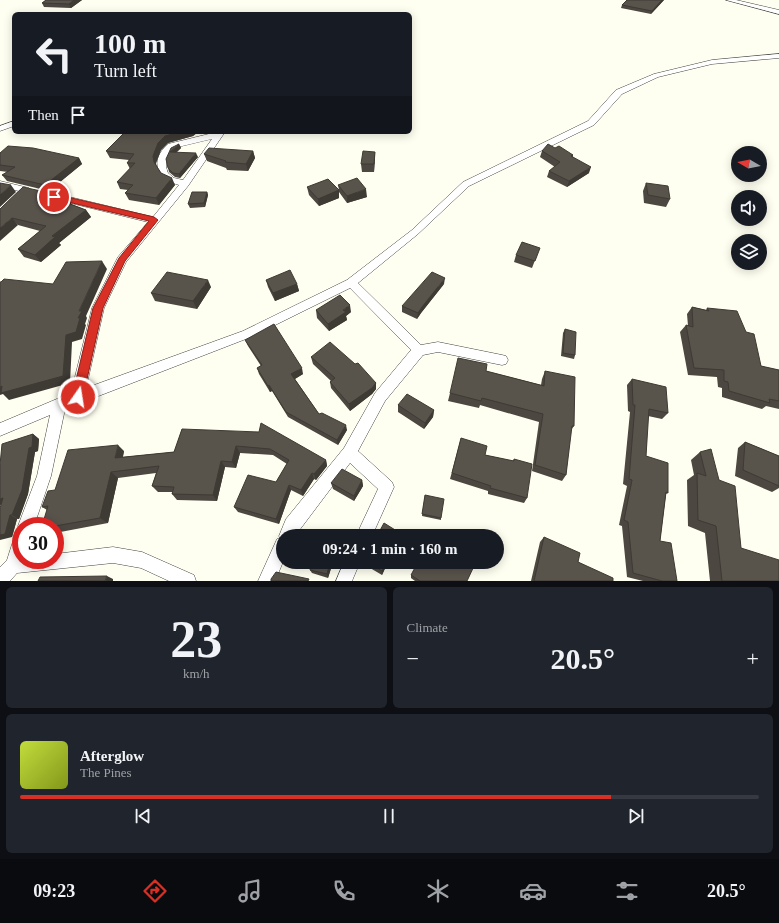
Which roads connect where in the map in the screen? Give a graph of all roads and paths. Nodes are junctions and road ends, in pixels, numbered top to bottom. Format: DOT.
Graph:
graph roads {
  1 [pos="729,0"];
  2 [pos="779,12"];
  3 [pos="779,56"];
  4 [pos="12,124"];
  5 [pos="0,129"];
  6 [pos="219,134"];
  7 [pos="0,184"];
  8 [pos="185,184"];
  9 [pos="33,192"];
  10 [pos="0,214"];
  11 [pos="154,220"];
  12 [pos="351,283"];
  13 [pos="419,350"];
  14 [pos="502,360"];
  15 [pos="78,397"];
  16 [pos="59,404"];
  17 [pos="0,430"];
  18 [pos="349,453"];
  19 [pos="29,517"];
  20 [pos="290,529"];
  21 [pos="367,529"];
  22 [pos="276,560"];
  23 [pos="64,561"];
  24 [pos="12,566"];
  25 [pos="349,569"];
  26 [pos="0,580"];
  27 [pos="188,581"];
  28 [pos="266,581"];
  29 [pos="344,581"];
  1 -- 2 [label="street"];
  3 -- 12 [label="street"];
  4 -- 5 [label="street"];
  6 -- 8 [label="street"];
  6 -- 8 [label="street"];
  7 -- 9 [label="street"];
  8 -- 11 [label="street"];
  9 -- 10 [label="street"];
  9 -- 11 [label="street"];
  11 -- 15 [label="street"];
  12 -- 13 [label="street"];
  12 -- 15 [label="street"];
  13 -- 14 [label="street"];
  13 -- 18 [label="street"];
  15 -- 16 [label="street"];
  16 -- 17 [label="street"];
  16 -- 19 [label="street"];
  18 -- 20 [label="street"];
  18 -- 21 [label="street"];
  22 -- 28 [label="street"];
  23 -- 27 [label="street"];
  24 -- 26 [label="street"];
  25 -- 29 [label="street"];
}
